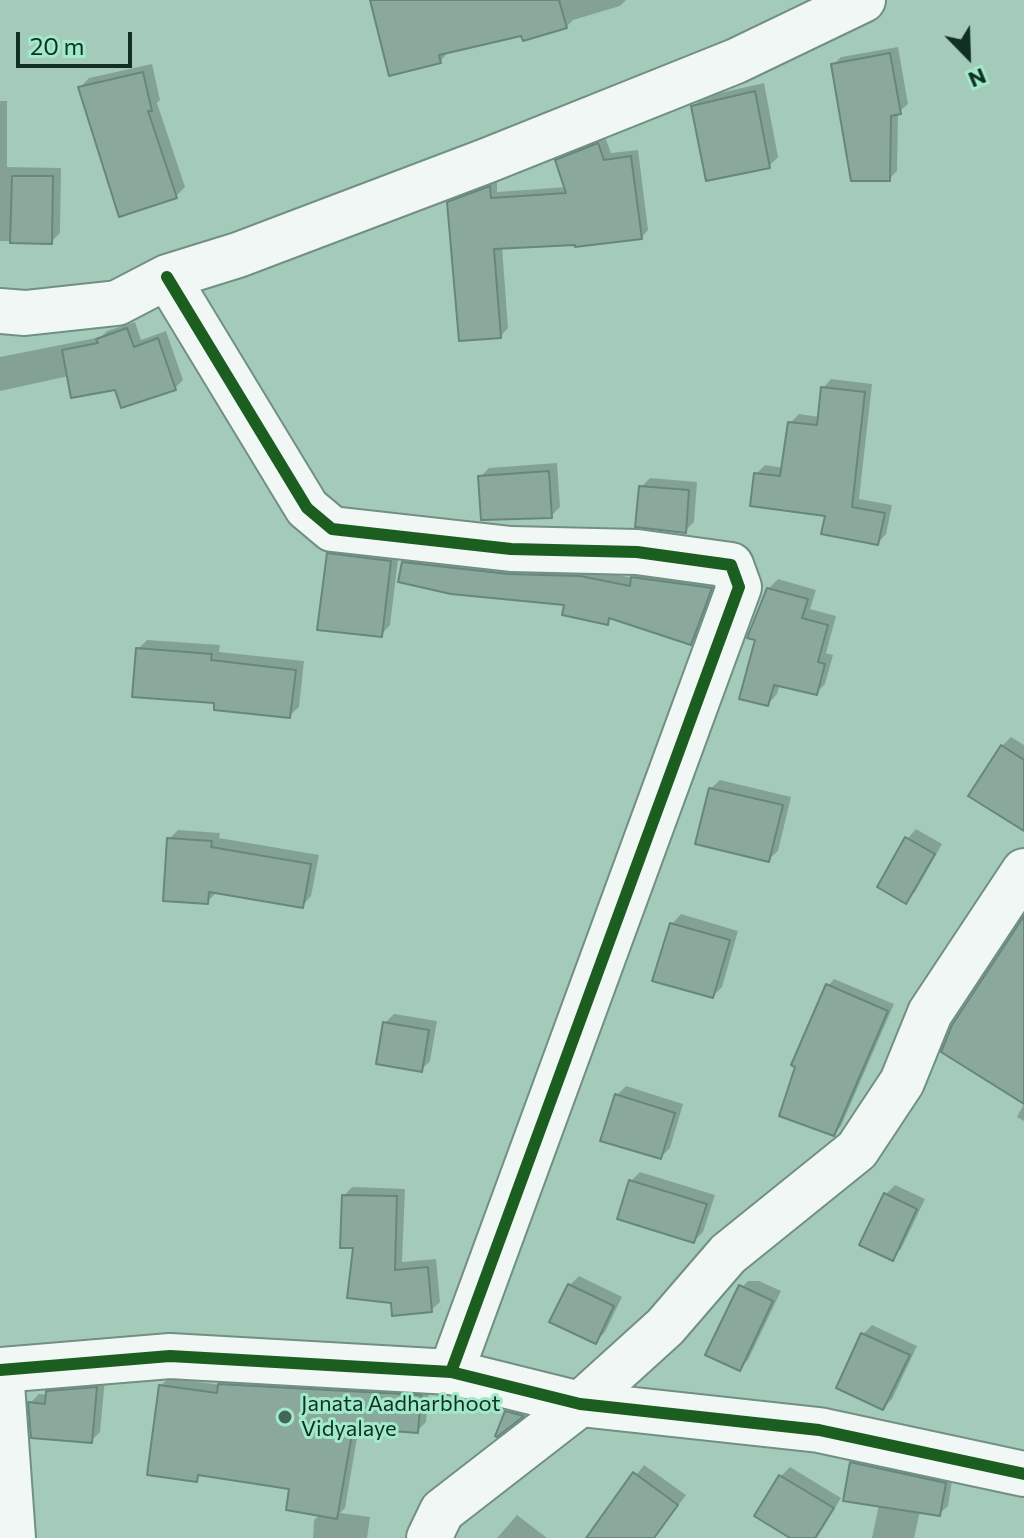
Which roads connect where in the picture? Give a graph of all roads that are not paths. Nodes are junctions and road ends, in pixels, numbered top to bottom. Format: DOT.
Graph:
graph roads {
  1 [pos="863,0"];
  2 [pos="167,277"];
  3 [pos="0,311"];
  4 [pos="1024,871"];
  5 [pos="0,1370"];
  6 [pos="451,1372"];
  7 [pos="580,1404"];
  8 [pos="1024,1474"];
  9 [pos="13,1538"];
  10 [pos="429,1538"];
  1 -- 2 [label="street"];
  2 -- 3 [label="street"];
  2 -- 6 [label="street"];
  4 -- 7 [label="street"];
  5 -- 6 [label="street"];
  5 -- 9 [label="street"];
  6 -- 7 [label="street"];
  7 -- 8 [label="street"];
  7 -- 10 [label="street"];
}
